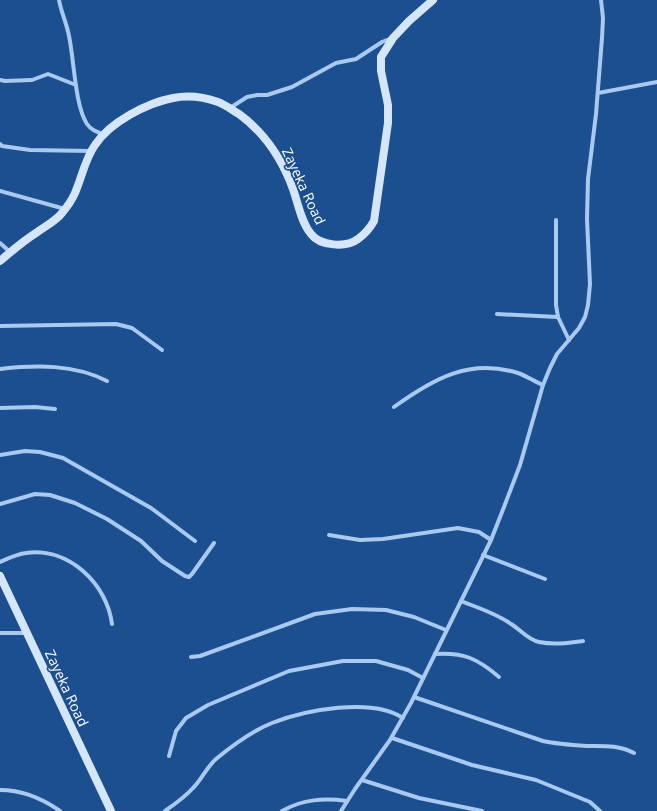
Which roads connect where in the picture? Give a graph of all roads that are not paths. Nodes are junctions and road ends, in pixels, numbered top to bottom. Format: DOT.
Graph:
graph roads {
  1 [pos="59,0"];
  2 [pos="433,0"];
  3 [pos="601,0"];
  4 [pos="393,38"];
  5 [pos="0,80"];
  6 [pos="657,82"];
  7 [pos="76,85"];
  8 [pos="598,93"];
  9 [pos="230,108"];
  10 [pos="103,134"];
  11 [pos="0,144"];
  12 [pos="91,151"];
  13 [pos="0,191"];
  14 [pos="65,209"];
  15 [pos="556,220"];
  16 [pos="0,243"];
  17 [pos="11,252"];
  18 [pos="0,261"];
  19 [pos="498,314"];
  20 [pos="558,318"];
  21 [pos="0,326"];
  22 [pos="569,340"];
  23 [pos="162,350"];
  24 [pos="0,368"];
  25 [pos="107,381"];
  26 [pos="543,385"];
  27 [pos="394,407"];
  28 [pos="0,408"];
  29 [pos="55,409"];
  30 [pos="0,455"];
  31 [pos="0,504"];
  32 [pos="329,535"];
  33 [pos="491,540"];
  34 [pos="194,541"];
  35 [pos="214,543"];
  36 [pos="483,555"];
  37 [pos="0,562"];
  38 [pos="1,578"];
  39 [pos="545,579"];
  40 [pos="461,601"];
  41 [pos="112,624"];
  42 [pos="446,630"];
  43 [pos="0,633"];
  44 [pos="26,633"];
  45 [pos="582,641"];
  46 [pos="435,654"];
  47 [pos="191,657"];
  48 [pos="499,677"];
  49 [pos="423,678"];
  50 [pos="414,697"];
  51 [pos="403,718"];
  52 [pos="392,738"];
  53 [pos="634,753"];
  54 [pos="169,756"];
  55 [pos="362,780"];
  56 [pos="0,790"];
  57 [pos="347,801"];
  58 [pos="60,811"];
  59 [pos="111,811"];
  60 [pos="165,811"];
  61 [pos="282,811"];
  62 [pos="341,811"];
  63 [pos="482,811"];
  64 [pos="600,811"];
  1 -- 7 [label="street"];
  2 -- 4 [label="street, Zayeka Road"];
  3 -- 8 [label="street"];
  4 -- 9 [label="street"];
  4 -- 9 [label="street, Zayeka Road"];
  5 -- 7 [label="street"];
  6 -- 8 [label="street"];
  7 -- 10 [label="street"];
  8 -- 22 [label="street"];
  9 -- 10 [label="street, Zayeka Road"];
  10 -- 12 [label="street, Zayeka Road"];
  11 -- 12 [label="street"];
  12 -- 14 [label="street, Zayeka Road"];
  13 -- 14 [label="street"];
  14 -- 17 [label="street, Zayeka Road"];
  15 -- 20 [label="street"];
  16 -- 17 [label="street"];
  17 -- 18 [label="street, Zayeka Road"];
  19 -- 20 [label="street"];
  20 -- 22 [label="street"];
  21 -- 23 [label="street"];
  22 -- 26 [label="street"];
  24 -- 25 [label="street"];
  26 -- 27 [label="street"];
  26 -- 33 [label="street"];
  28 -- 29 [label="street"];
  30 -- 34 [label="street"];
  31 -- 35 [label="street"];
  32 -- 33 [label="street"];
  33 -- 36 [label="street"];
  36 -- 39 [label="street"];
  36 -- 40 [label="street"];
  37 -- 41 [label="street"];
  38 -- 44 [label="street, Zayeka Road"];
  40 -- 42 [label="street"];
  40 -- 45 [label="street"];
  42 -- 46 [label="street"];
  42 -- 47 [label="street"];
  43 -- 44 [label="street"];
  44 -- 59 [label="street, Zayeka Road"];
  46 -- 48 [label="street"];
  46 -- 49 [label="street"];
  49 -- 50 [label="street"];
  49 -- 54 [label="street"];
  50 -- 51 [label="street"];
  50 -- 53 [label="street"];
  51 -- 52 [label="street"];
  51 -- 60 [label="street"];
  52 -- 55 [label="street"];
  52 -- 64 [label="street"];
  55 -- 57 [label="street"];
  55 -- 63 [label="street"];
  56 -- 58 [label="street"];
  57 -- 61 [label="street"];
  57 -- 62 [label="street"];
}
